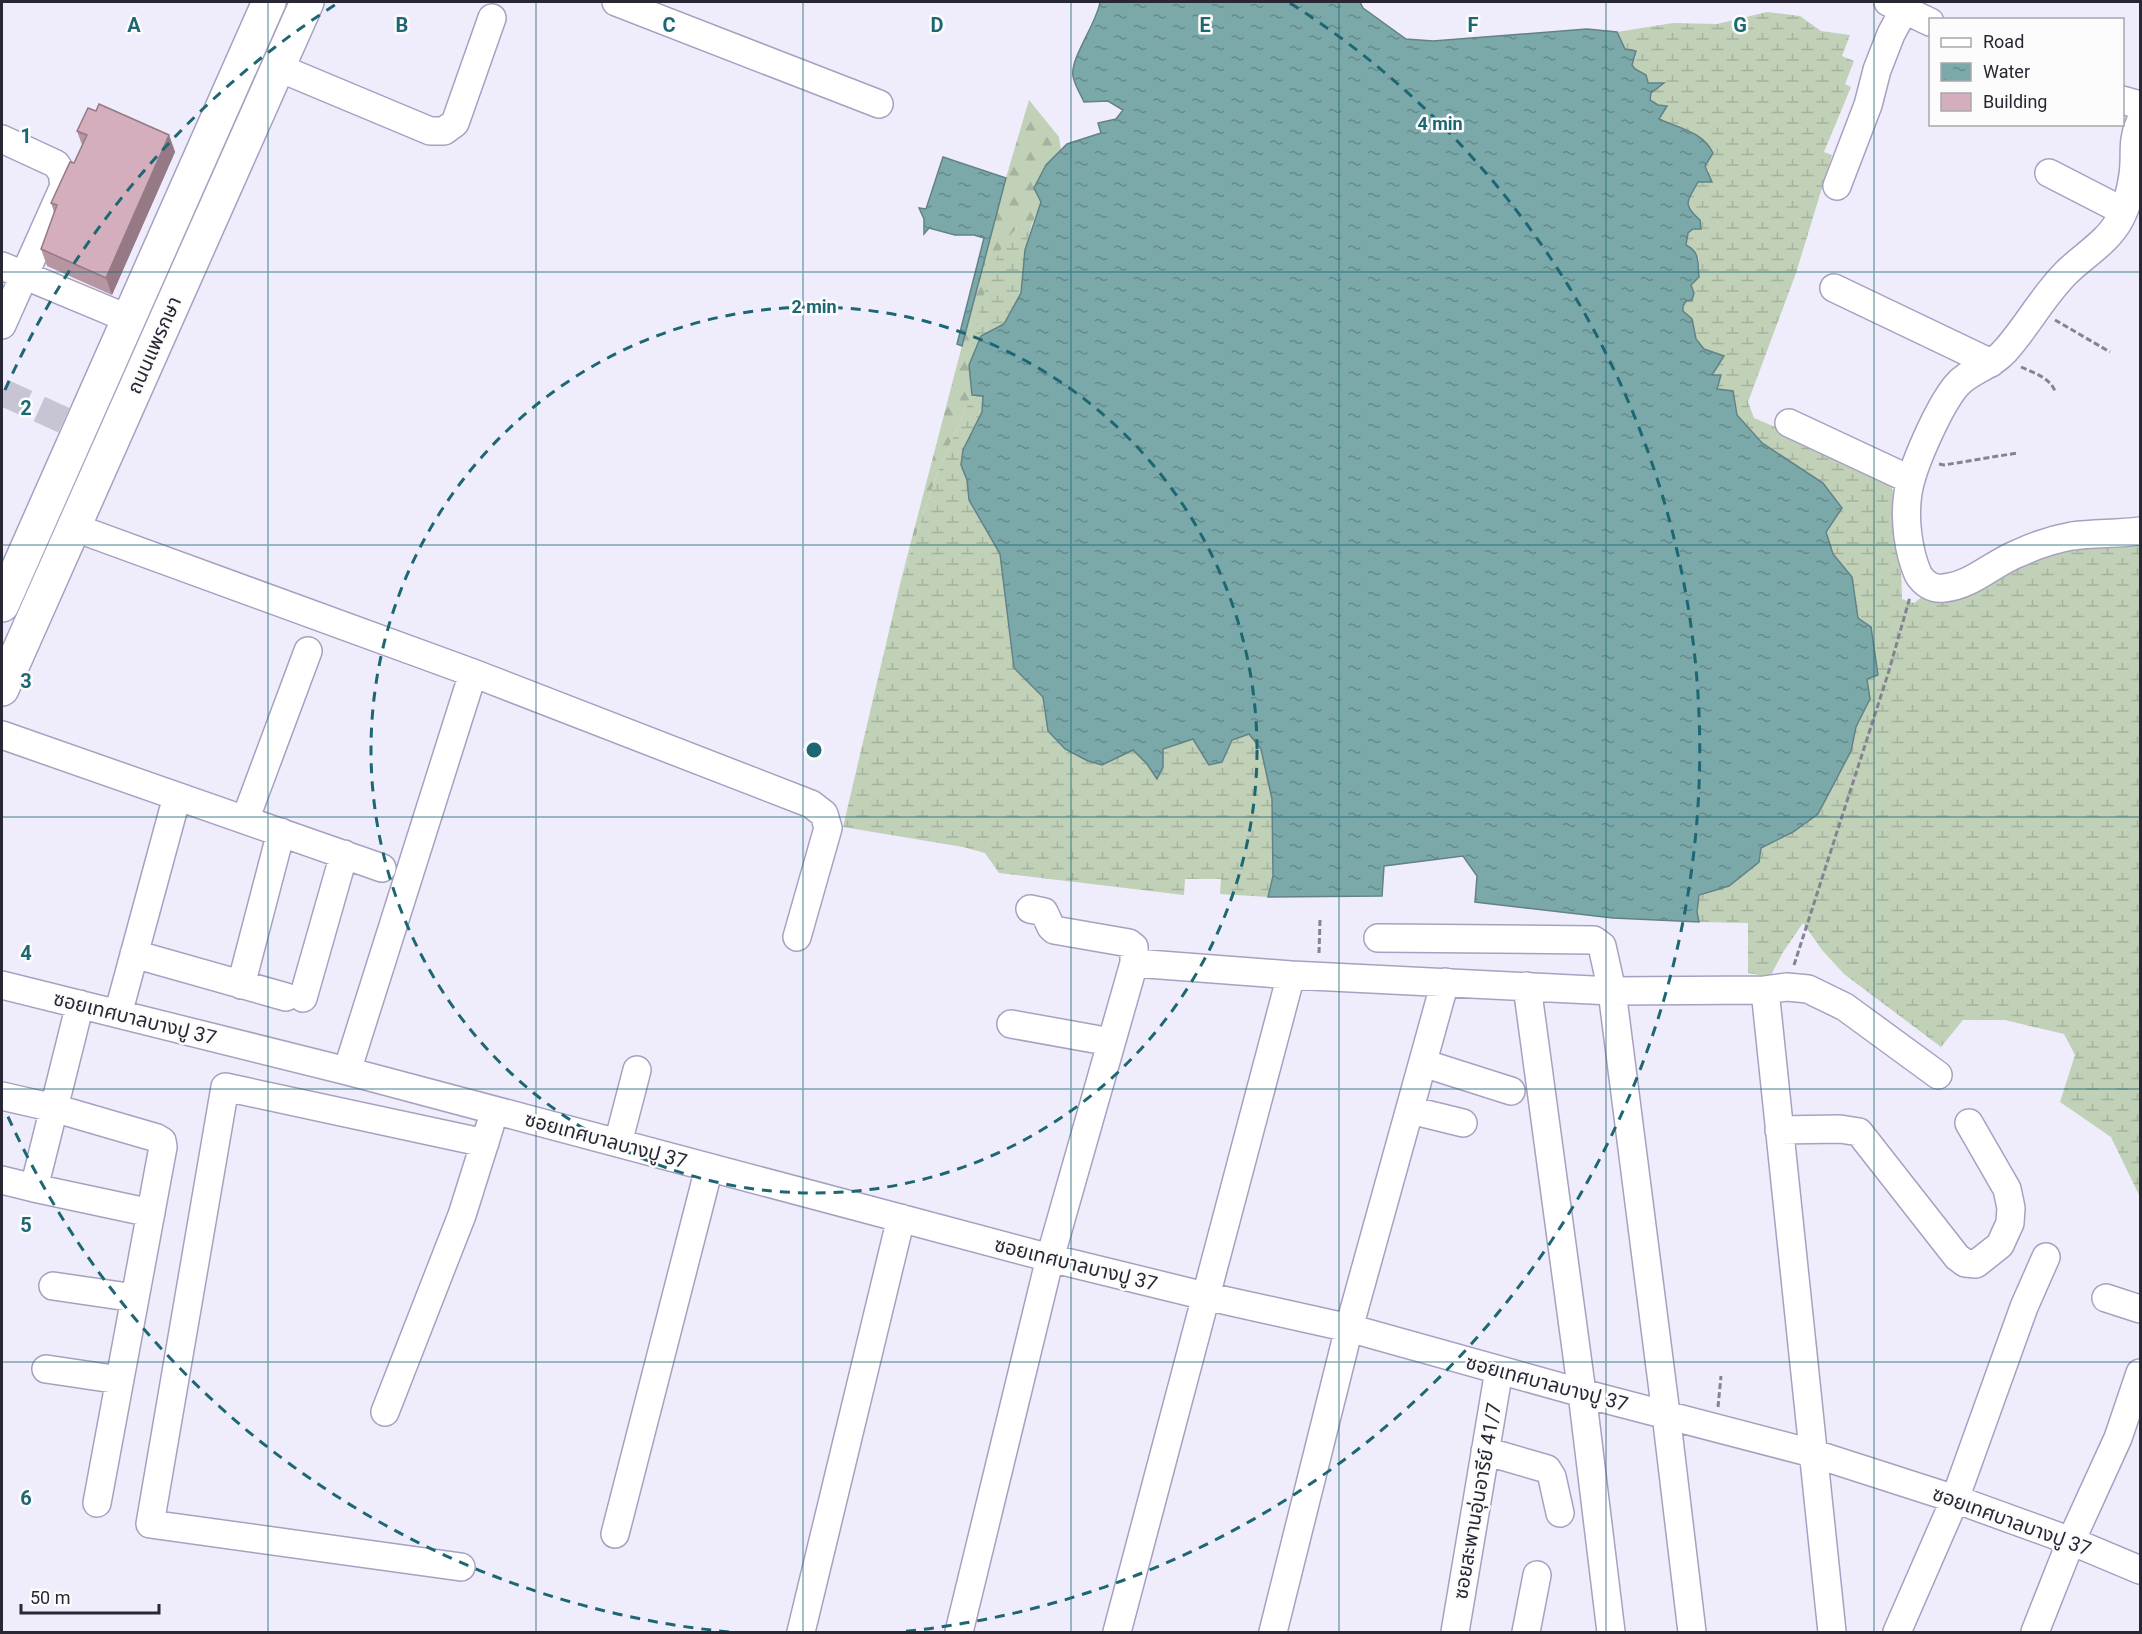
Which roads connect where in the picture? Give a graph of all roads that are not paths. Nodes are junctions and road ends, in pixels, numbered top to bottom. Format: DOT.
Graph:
graph roads {
  1 [pos="269,2"];
  2 [pos="307,2"];
  3 [pos="616,2"];
  4 [pos="1896,6"];
  5 [pos="492,18"];
  6 [pos="1929,22"];
  7 [pos="278,67"];
  8 [pos="2124,101"];
  9 [pos="879,104"];
  10 [pos="2140,105"];
  11 [pos="2140,122"];
  12 [pos="2,142"];
  13 [pos="2049,173"];
  14 [pos="1837,186"];
  15 [pos="2123,212"];
  16 [pos="13,271"];
  17 [pos="1834,288"];
  18 [pos="129,320"];
  19 [pos="2,326"];
  20 [pos="1995,360"];
  21 [pos="1789,423"];
  22 [pos="1911,480"];
  23 [pos="73,527"];
  24 [pos="2140,531"];
  25 [pos="2,605"];
  26 [pos="308,651"];
  27 [pos="473,673"];
  28 [pos="2,688"];
  29 [pos="2,735"];
  30 [pos="173,811"];
  31 [pos="245,820"];
  32 [pos="281,832"];
  33 [pos="344,854"];
  34 [pos="382,867"];
  35 [pos="1030,909"];
  36 [pos="797,937"];
  37 [pos="1378,938"];
  38 [pos="1491,939"];
  39 [pos="134,954"];
  40 [pos="1134,963"];
  41 [pos="1291,975"];
  42 [pos="1445,982"];
  43 [pos="2,985"];
  44 [pos="242,985"];
  45 [pos="1493,985"];
  46 [pos="1527,987"];
  47 [pos="1776,989"];
  48 [pos="1612,991"];
  49 [pos="80,1004"];
  50 [pos="118,1014"];
  51 [pos="1011,1024"];
  52 [pos="1111,1042"];
  53 [pos="1423,1063"];
  54 [pos="637,1070"];
  55 [pos="347,1071"];
  56 [pos="1938,1075"];
  57 [pos="1512,1091"];
  58 [pos="2,1096"];
  59 [pos="54,1108"];
  60 [pos="1410,1110"];
  61 [pos="495,1111"];
  62 [pos="1969,1122"];
  63 [pos="1463,1123"];
  64 [pos="1779,1130"];
  65 [pos="485,1143"];
  66 [pos="618,1143"];
  67 [pos="710,1167"];
  68 [pos="2,1180"];
  69 [pos="33,1188"];
  70 [pos="151,1213"];
  71 [pos="901,1218"];
  72 [pos="2046,1257"];
  73 [pos="1050,1258"];
  74 [pos="53,1286"];
  75 [pos="1205,1296"];
  76 [pos="135,1298"];
  77 [pos="2106,1298"];
  78 [pos="2140,1309"];
  79 [pos="1349,1328"];
  80 [pos="46,1369"];
  81 [pos="1499,1370"];
  82 [pos="2140,1373"];
  83 [pos="120,1380"];
  84 [pos="1582,1393"];
  85 [pos="385,1412"];
  86 [pos="1666,1414"];
  87 [pos="1485,1451"];
  88 [pos="1812,1453"];
  89 [pos="1955,1499"];
  90 [pos="97,1503"];
  91 [pos="1560,1513"];
  92 [pos="615,1534"];
  93 [pos="2071,1541"];
  94 [pos="461,1567"];
  95 [pos="2140,1570"];
  96 [pos="1538,1575"];
  97 [pos="801,1632"];
  98 [pos="959,1632"];
  99 [pos="1117,1632"];
  100 [pos="1273,1632"];
  101 [pos="1455,1632"];
  102 [pos="1526,1632"];
  103 [pos="1611,1632"];
  104 [pos="1692,1632"];
  105 [pos="1832,1632"];
  106 [pos="1897,1632"];
  107 [pos="2035,1632"];
  1 -- 18 [label="main road, ถนนแพรกษา"];
  2 -- 7 [label="main road, ถนนแพรกษา"];
  3 -- 9 [label="street"];
  4 -- 6 [label="street"];
  4 -- 14 [label="street"];
  5 -- 7 [label="street"];
  7 -- 23 [label="main road, ถนนแพรกษา"];
  8 -- 10 [label="street"];
  11 -- 15 [label="street"];
  12 -- 16 [label="street"];
  13 -- 15 [label="street"];
  15 -- 20 [label="street"];
  16 -- 18 [label="street"];
  16 -- 19 [label="street"];
  17 -- 20 [label="street"];
  18 -- 25 [label="main road, ถนนแพรกษา"];
  20 -- 22 [label="street"];
  21 -- 22 [label="street"];
  22 -- 24 [label="street"];
  23 -- 27 [label="street"];
  23 -- 28 [label="main road, ถนนแพรกษา"];
  26 -- 31 [label="street"];
  27 -- 36 [label="street"];
  27 -- 55 [label="street"];
  29 -- 31 [label="street"];
  30 -- 39 [label="street"];
  31 -- 32 [label="street"];
  32 -- 33 [label="street"];
  32 -- 44 [label="street"];
  33 -- 34 [label="street"];
  33 -- 44 [label="street"];
  35 -- 40 [label="street"];
  37 -- 38 [label="street"];
  38 -- 45 [label="street"];
  38 -- 48 [label="street"];
  39 -- 44 [label="street"];
  39 -- 50 [label="street"];
  40 -- 41 [label="street"];
  40 -- 52 [label="street"];
  41 -- 42 [label="street"];
  41 -- 75 [label="street"];
  42 -- 45 [label="street"];
  42 -- 53 [label="street"];
  43 -- 49 [label="street, ซอยเทศบาลบางปู 37"];
  45 -- 46 [label="street"];
  46 -- 48 [label="street"];
  46 -- 84 [label="street"];
  47 -- 48 [label="street"];
  47 -- 56 [label="street"];
  47 -- 64 [label="street"];
  48 -- 86 [label="street"];
  49 -- 50 [label="street, ซอยเทศบาลบางปู 37"];
  49 -- 59 [label="street"];
  50 -- 55 [label="street, ซอยเทศบาลบางปู 37"];
  51 -- 52 [label="street"];
  52 -- 73 [label="street"];
  53 -- 57 [label="street"];
  53 -- 60 [label="street"];
  54 -- 66 [label="street"];
  55 -- 61 [label="street, ซอยเทศบาลบางปู 37"];
  58 -- 59 [label="street"];
  59 -- 69 [label="street"];
  59 -- 70 [label="street"];
  60 -- 63 [label="street"];
  60 -- 79 [label="street"];
  61 -- 65 [label="street"];
  61 -- 66 [label="street, ซอยเทศบาลบางปู 37"];
  62 -- 64 [label="street"];
  64 -- 88 [label="street"];
  65 -- 85 [label="street"];
  65 -- 94 [label="street"];
  66 -- 67 [label="street, ซอยเทศบาลบางปู 37"];
  67 -- 71 [label="street, ซอยเทศบาลบางปู 37"];
  67 -- 92 [label="street"];
  68 -- 69 [label="street"];
  69 -- 70 [label="street"];
  70 -- 76 [label="street"];
  71 -- 73 [label="street, ซอยเทศบาลบางปู 37"];
  71 -- 97 [label="street"];
  72 -- 89 [label="street"];
  73 -- 75 [label="street, ซอยเทศบาลบางปู 37"];
  73 -- 98 [label="street"];
  74 -- 76 [label="street"];
  75 -- 79 [label="street, ซอยเทศบาลบางปู 37"];
  75 -- 99 [label="street"];
  76 -- 83 [label="street"];
  77 -- 78 [label="street"];
  79 -- 81 [label="street, ซอยเทศบาลบางปู 37"];
  79 -- 100 [label="street"];
  80 -- 83 [label="street"];
  81 -- 84 [label="street, ซอยเทศบาลบางปู 37"];
  81 -- 87 [label="street, ซอยสะพานอุ่นอารีย์ 41/7"];
  82 -- 93 [label="street"];
  83 -- 90 [label="street"];
  84 -- 86 [label="street, ซอยเทศบาลบางปู 37"];
  84 -- 103 [label="street"];
  86 -- 88 [label="street, ซอยเทศบาลบางปู 37"];
  86 -- 104 [label="street"];
  87 -- 91 [label="street"];
  87 -- 101 [label="street, ซอยสะพานอุ่นอารีย์ 41/7"];
  88 -- 89 [label="street, ซอยเทศบาลบางปู 37"];
  88 -- 105 [label="street"];
  89 -- 93 [label="street, ซอยเทศบาลบางปู 37"];
  89 -- 106 [label="street"];
  93 -- 95 [label="street, ซอยเทศบาลบางปู 37"];
  93 -- 107 [label="street"];
  96 -- 102 [label="street"];
}
